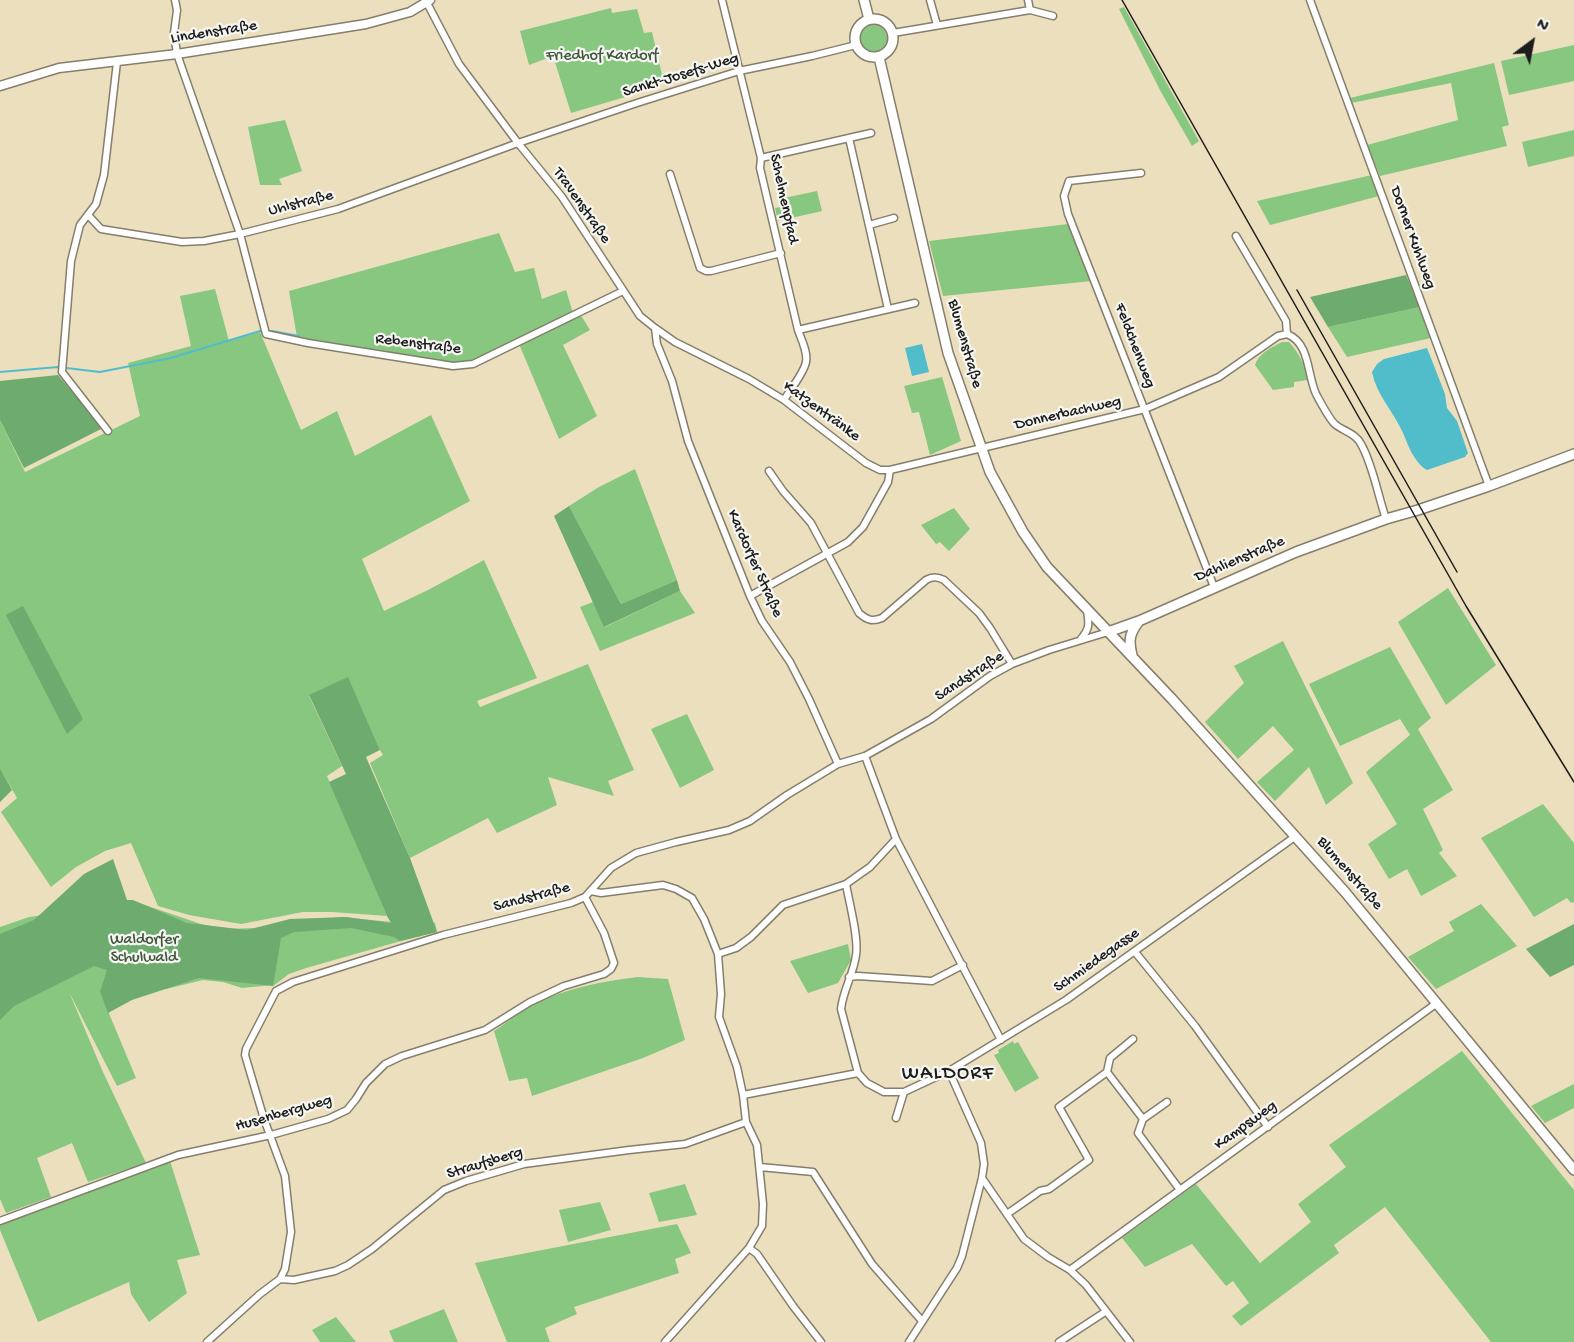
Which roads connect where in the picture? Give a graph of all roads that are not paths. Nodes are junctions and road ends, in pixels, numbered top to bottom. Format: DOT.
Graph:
graph roads {
  1 [pos="175,0"];
  2 [pos="722,0"];
  3 [pos="864,0"];
  4 [pos="930,0"];
  5 [pos="1028,0"];
  6 [pos="1310,0"];
  7 [pos="427,1"];
  8 [pos="1030,10"];
  9 [pos="1053,16"];
  10 [pos="869,19"];
  11 [pos="937,25"];
  12 [pos="893,33"];
  13 [pos="856,45"];
  14 [pos="177,54"];
  15 [pos="879,57"];
  16 [pos="117,62"];
  17 [pos="739,71"];
  18 [pos="0,86"];
  19 [pos="871,133"];
  20 [pos="849,138"];
  21 [pos="518,143"];
  22 [pos="760,158"];
  23 [pos="1142,173"];
  24 [pos="670,174"];
  25 [pos="88,215"];
  26 [pos="894,218"];
  27 [pos="869,225"];
  28 [pos="240,234"];
  29 [pos="1236,236"];
  30 [pos="781,253"];
  31 [pos="623,291"];
  32 [pos="915,303"];
  33 [pos="888,309"];
  34 [pos="655,328"];
  35 [pos="798,330"];
  36 [pos="1287,334"];
  37 [pos="784,400"];
  38 [pos="1144,409"];
  39 [pos="108,431"];
  40 [pos="981,448"];
  41 [pos="1574,454"];
  42 [pos="890,470"];
  43 [pos="769,471"];
  44 [pos="1490,486"];
  45 [pos="1386,519"];
  46 [pos="827,554"];
  47 [pos="1214,587"];
  48 [pos="750,596"];
  49 [pos="1087,610"];
  50 [pos="1139,621"];
  51 [pos="1108,632"];
  52 [pos="1080,639"];
  53 [pos="1133,657"];
  54 [pos="1012,664"];
  55 [pos="865,756"];
  56 [pos="838,764"];
  57 [pos="1296,836"];
  58 [pos="896,839"];
  59 [pos="846,884"];
  60 [pos="591,891"];
  61 [pos="585,897"];
  62 [pos="1135,952"];
  63 [pos="718,954"];
  64 [pos="963,965"];
  65 [pos="849,977"];
  66 [pos="1437,1003"];
  67 [pos="1001,1040"];
  68 [pos="1133,1040"];
  69 [pos="949,1071"];
  70 [pos="1107,1072"];
  71 [pos="858,1073"];
  72 [pos="904,1092"];
  73 [pos="743,1095"];
  74 [pos="1167,1102"];
  75 [pos="896,1118"];
  76 [pos="1143,1119"];
  77 [pos="746,1122"];
  78 [pos="1268,1127"];
  79 [pos="271,1135"];
  80 [pos="760,1167"];
  81 [pos="1574,1170"];
  82 [pos="982,1178"];
  83 [pos="1180,1190"];
  84 [pos="1007,1214"];
  85 [pos="0,1221"];
  86 [pos="749,1248"];
  87 [pos="1070,1270"];
  88 [pos="280,1279"];
  89 [pos="1105,1312"];
  90 [pos="922,1321"];
  91 [pos="1070,1339"];
  92 [pos="207,1342"];
  93 [pos="665,1342"];
  94 [pos="821,1342"];
  95 [pos="909,1342"];
  96 [pos="1059,1342"];
  97 [pos="1130,1342"];
  1 -- 14 [label="street"];
  2 -- 17 [label="street, Schelmenpfad"];
  3 -- 10 [label="main road"];
  4 -- 11 [label="street"];
  5 -- 8 [label="street"];
  6 -- 44 [label="street, Dorner Kuhlweg"];
  7 -- 14 [label="street, Lindenstraße"];
  7 -- 21 [label="street, Travenstraße"];
  8 -- 9 [label="street"];
  8 -- 11 [label="street"];
  10 -- 12 [label="main road"];
  10 -- 13 [label="main road"];
  11 -- 12 [label="street"];
  12 -- 15 [label="main road"];
  13 -- 15 [label="main road"];
  13 -- 17 [label="street, Sankt-Josefs-Weg"];
  14 -- 16 [label="street, Lindenstraße"];
  14 -- 28 [label="street"];
  15 -- 40 [label="main road, Blumenstraße"];
  16 -- 18 [label="street, Lindenstraße"];
  16 -- 25 [label="street"];
  17 -- 21 [label="street, Sankt-Josefs-Weg"];
  17 -- 22 [label="street, Schelmenpfad"];
  19 -- 20 [label="street"];
  20 -- 22 [label="street"];
  20 -- 27 [label="street"];
  21 -- 28 [label="street, Uhlstraße"];
  21 -- 31 [label="street, Travenstraße"];
  22 -- 30 [label="street, Schelmenpfad"];
  23 -- 38 [label="street, Feldchenweg"];
  24 -- 30 [label="street"];
  25 -- 28 [label="street, Uhlstraße"];
  25 -- 39 [label="street"];
  26 -- 27 [label="street"];
  27 -- 33 [label="street"];
  28 -- 31 [label="street, Rebenstraße"];
  29 -- 36 [label="street"];
  30 -- 35 [label="street, Schelmenpfad"];
  31 -- 34 [label="street, Travenstraße"];
  32 -- 33 [label="street"];
  33 -- 35 [label="street"];
  34 -- 37 [label="street, Katzentränke"];
  34 -- 48 [label="street, Kardorfer Straße"];
  35 -- 37 [label="street, Schelmenpfad"];
  36 -- 38 [label="street, Donnerbachweg"];
  36 -- 45 [label="street"];
  37 -- 42 [label="street, Katzentränke"];
  38 -- 40 [label="street, Donnerbachweg"];
  38 -- 47 [label="street, Feldchenweg"];
  40 -- 42 [label="street"];
  40 -- 49 [label="main road, Blumenstraße"];
  41 -- 44 [label="main road, Dahlienstraße"];
  42 -- 46 [label="street"];
  43 -- 46 [label="street"];
  44 -- 45 [label="main road, Dahlienstraße"];
  45 -- 47 [label="main road, Dahlienstraße"];
  46 -- 48 [label="street"];
  46 -- 54 [label="street"];
  47 -- 50 [label="main road, Dahlienstraße"];
  48 -- 56 [label="street, Kardorfer Straße"];
  49 -- 51 [label="main road, Blumenstraße"];
  49 -- 52 [label="street"];
  50 -- 51 [label="main road, Dahlienstraße"];
  50 -- 53 [label="main road"];
  51 -- 52 [label="street, Sandstraße"];
  51 -- 53 [label="main road, Blumenstraße"];
  52 -- 54 [label="street, Sandstraße"];
  53 -- 57 [label="main road, Blumenstraße"];
  54 -- 55 [label="street, Sandstraße"];
  55 -- 56 [label="street, Sandstraße"];
  55 -- 58 [label="street"];
  56 -- 60 [label="street, Sandstraße"];
  57 -- 62 [label="street, Schmiedegasse"];
  57 -- 66 [label="main road, Blumenstraße"];
  58 -- 59 [label="street"];
  58 -- 64 [label="street"];
  59 -- 63 [label="street"];
  59 -- 65 [label="street"];
  60 -- 61 [label="street, Sandstraße"];
  60 -- 63 [label="street"];
  61 -- 79 [label="street, Husenbergweg"];
  61 -- 79 [label="street, Sandstraße"];
  62 -- 67 [label="street, Schmiedegasse"];
  62 -- 78 [label="street"];
  63 -- 73 [label="street"];
  64 -- 65 [label="street"];
  64 -- 67 [label="street"];
  65 -- 71 [label="street"];
  66 -- 78 [label="street, Kampsweg"];
  66 -- 81 [label="main road, Blumenstraße"];
  67 -- 69 [label="street, Schmiedegasse"];
  68 -- 70 [label="street"];
  69 -- 72 [label="street, Schmiedegasse"];
  69 -- 82 [label="street"];
  70 -- 76 [label="street"];
  70 -- 84 [label="street"];
  71 -- 72 [label="street"];
  71 -- 73 [label="street"];
  72 -- 75 [label="street"];
  73 -- 77 [label="street"];
  74 -- 76 [label="street"];
  76 -- 83 [label="street"];
  77 -- 80 [label="street"];
  77 -- 88 [label="street, Straufsberg"];
  78 -- 83 [label="street, Kampsweg"];
  79 -- 85 [label="street, Husenbergweg"];
  79 -- 88 [label="street, Sandstraße"];
  80 -- 86 [label="street"];
  80 -- 90 [label="street"];
  82 -- 84 [label="street"];
  82 -- 90 [label="street"];
  83 -- 87 [label="street, Kampsweg"];
  84 -- 87 [label="street"];
  86 -- 93 [label="street"];
  86 -- 94 [label="street"];
  87 -- 89 [label="street"];
  88 -- 92 [label="street"];
  89 -- 91 [label="street"];
  89 -- 97 [label="street"];
  90 -- 95 [label="street"];
  91 -- 96 [label="street"];
}
